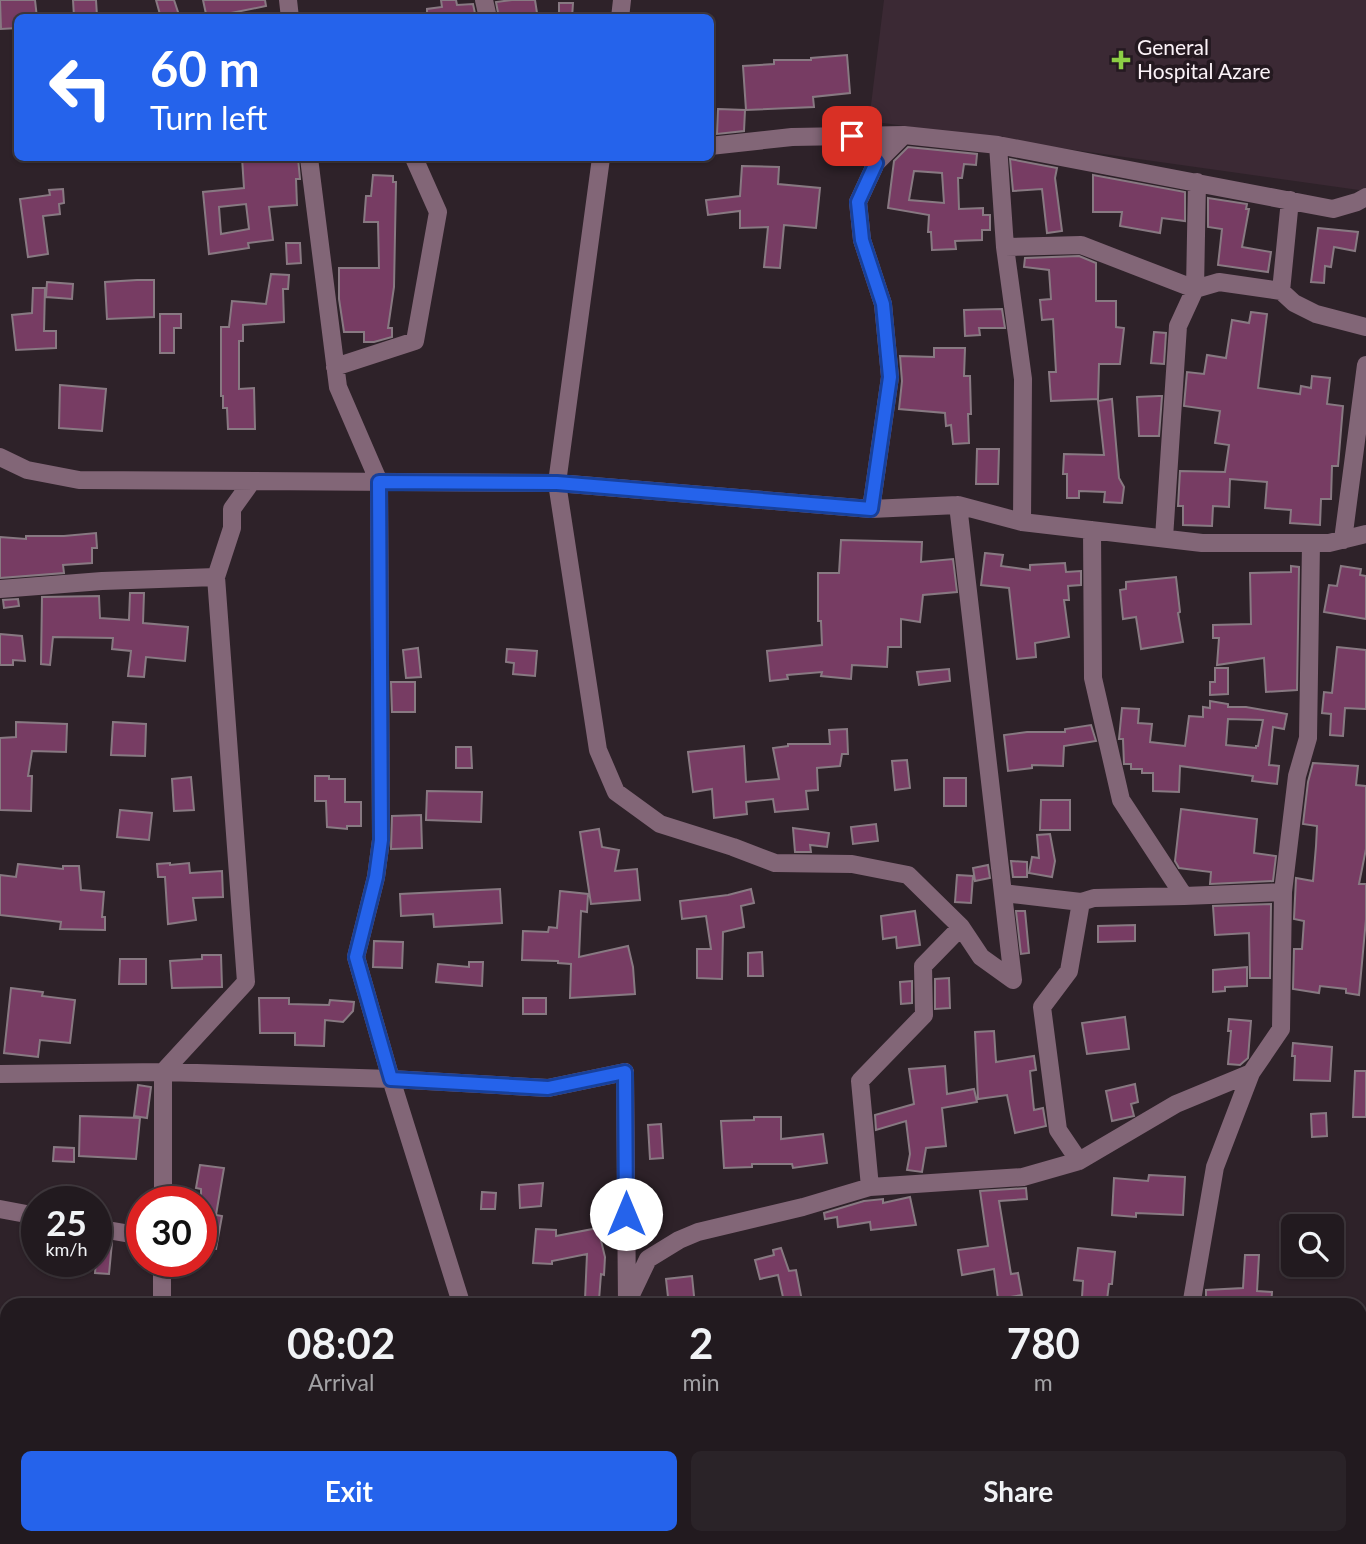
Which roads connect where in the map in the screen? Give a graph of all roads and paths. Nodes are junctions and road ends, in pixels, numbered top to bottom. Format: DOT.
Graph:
graph roads {
  1 [pos="904,135"];
  2 [pos="852,136"];
  3 [pos="998,145"];
  4 [pos="714,146"];
  5 [pos="314,161"];
  6 [pos="415,161"];
  7 [pos="601,161"];
  8 [pos="876,163"];
  9 [pos="1197,182"];
  10 [pos="1366,197"];
  11 [pos="1290,200"];
  12 [pos="1005,247"];
  13 [pos="1195,289"];
  14 [pos="1281,291"];
  15 [pos="1366,327"];
  16 [pos="1366,365"];
  17 [pos="335,367"];
  18 [pos="1360,456"];
  19 [pos="0,457"];
  20 [pos="252,481"];
  21 [pos="379,482"];
  22 [pos="557,483"];
  23 [pos="958,505"];
  24 [pos="871,509"];
  25 [pos="1022,522"];
  26 [pos="1092,530"];
  27 [pos="1366,534"];
  28 [pos="1164,538"];
  29 [pos="1343,540"];
  30 [pos="1311,543"];
  31 [pos="216,577"];
  32 [pos="0,590"];
  33 [pos="1283,892"];
  34 [pos="1003,893"];
  35 [pos="1184,896"];
  36 [pos="1081,902"];
  37 [pos="961,927"];
  38 [pos="163,1072"];
  39 [pos="1251,1073"];
  40 [pos="0,1074"];
  41 [pos="391,1079"];
  42 [pos="1079,1161"];
  43 [pos="163,1186"];
  44 [pos="870,1187"];
  45 [pos="0,1209"];
  46 [pos="21,1213"];
  47 [pos="162,1277"];
  48 [pos="162,1298"];
  49 [pos="459,1298"];
  50 [pos="626,1298"];
  51 [pos="628,1298"];
  52 [pos="1192,1298"];
  1 -- 2 [label="street"];
  1 -- 3 [label="street"];
  1 -- 8 [label="street"];
  2 -- 4 [label="street"];
  2 -- 8 [label="street"];
  3 -- 9 [label="street"];
  3 -- 12 [label="street"];
  5 -- 17 [label="street"];
  6 -- 17 [label="street"];
  7 -- 22 [label="street"];
  8 -- 24 [label="street"];
  9 -- 11 [label="street"];
  9 -- 13 [label="street"];
  10 -- 11 [label="street"];
  11 -- 14 [label="street"];
  12 -- 13 [label="street"];
  12 -- 25 [label="street"];
  13 -- 14 [label="street"];
  13 -- 28 [label="street"];
  14 -- 15 [label="street"];
  16 -- 18 [label="street"];
  17 -- 21 [label="street"];
  18 -- 29 [label="street"];
  19 -- 20 [label="street"];
  20 -- 21 [label="street"];
  20 -- 31 [label="street"];
  21 -- 22 [label="street"];
  21 -- 41 [label="street"];
  22 -- 24 [label="street"];
  22 -- 37 [label="street"];
  23 -- 24 [label="street"];
  23 -- 25 [label="street"];
  23 -- 34 [label="street"];
  25 -- 26 [label="street"];
  26 -- 28 [label="street"];
  26 -- 35 [label="street"];
  27 -- 29 [label="street"];
  28 -- 30 [label="street"];
  29 -- 30 [label="street"];
  30 -- 33 [label="street"];
  31 -- 32 [label="street"];
  31 -- 38 [label="street"];
  33 -- 35 [label="street"];
  33 -- 39 [label="street"];
  34 -- 36 [label="street"];
  34 -- 37 [label="street"];
  35 -- 36 [label="street"];
  36 -- 42 [label="street"];
  37 -- 44 [label="street"];
  38 -- 40 [label="street"];
  38 -- 41 [label="street"];
  38 -- 43 [label="street"];
  39 -- 42 [label="street"];
  39 -- 52 [label="street"];
  41 -- 49 [label="street"];
  41 -- 50 [label="street"];
  42 -- 44 [label="street"];
  44 -- 51 [label="street"];
  45 -- 46 [label="street"];
  47 -- 48 [label="street"];
}
